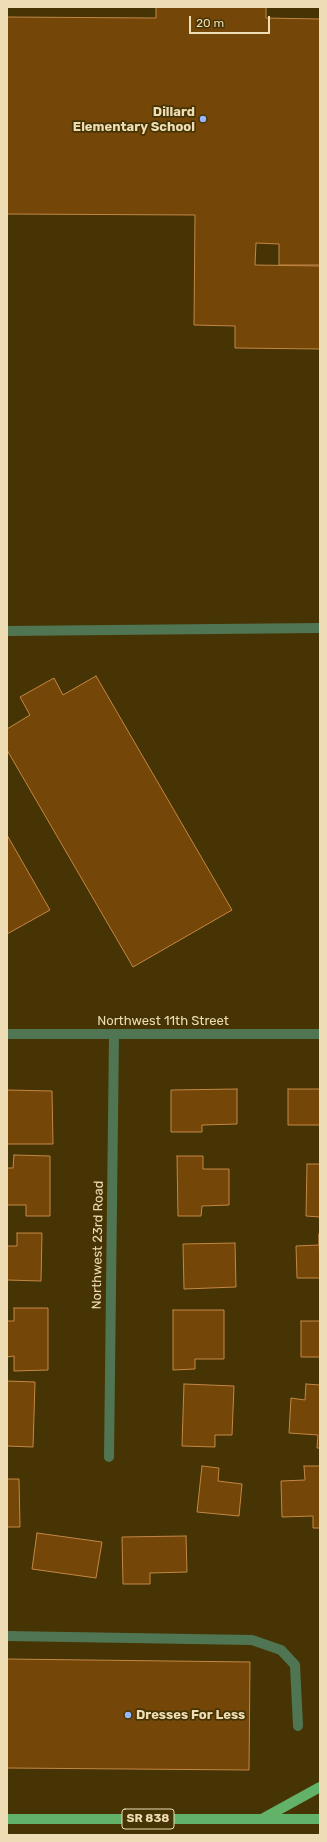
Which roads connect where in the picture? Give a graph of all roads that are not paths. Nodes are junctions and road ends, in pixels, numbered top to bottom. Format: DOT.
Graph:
graph roads {
  1 [pos="320,628"];
  2 [pos="7,631"];
  3 [pos="7,1034"];
  4 [pos="114,1034"];
  5 [pos="320,1034"];
  6 [pos="109,1457"];
  7 [pos="7,1636"];
  8 [pos="298,1726"];
  9 [pos="320,1787"];
  10 [pos="7,1819"];
  11 [pos="261,1819"];
  12 [pos="320,1819"];
  1 -- 2 [label="street"];
  3 -- 4 [label="street, Northwest 11th Street"];
  4 -- 5 [label="street, Northwest 11th Street"];
  4 -- 6 [label="street, Northwest 23rd Road"];
  7 -- 8 [label="street"];
  9 -- 11 [label="main road"];
  10 -- 11 [label="main road, SR 838"];
  11 -- 12 [label="main road, SR 838"];
}
